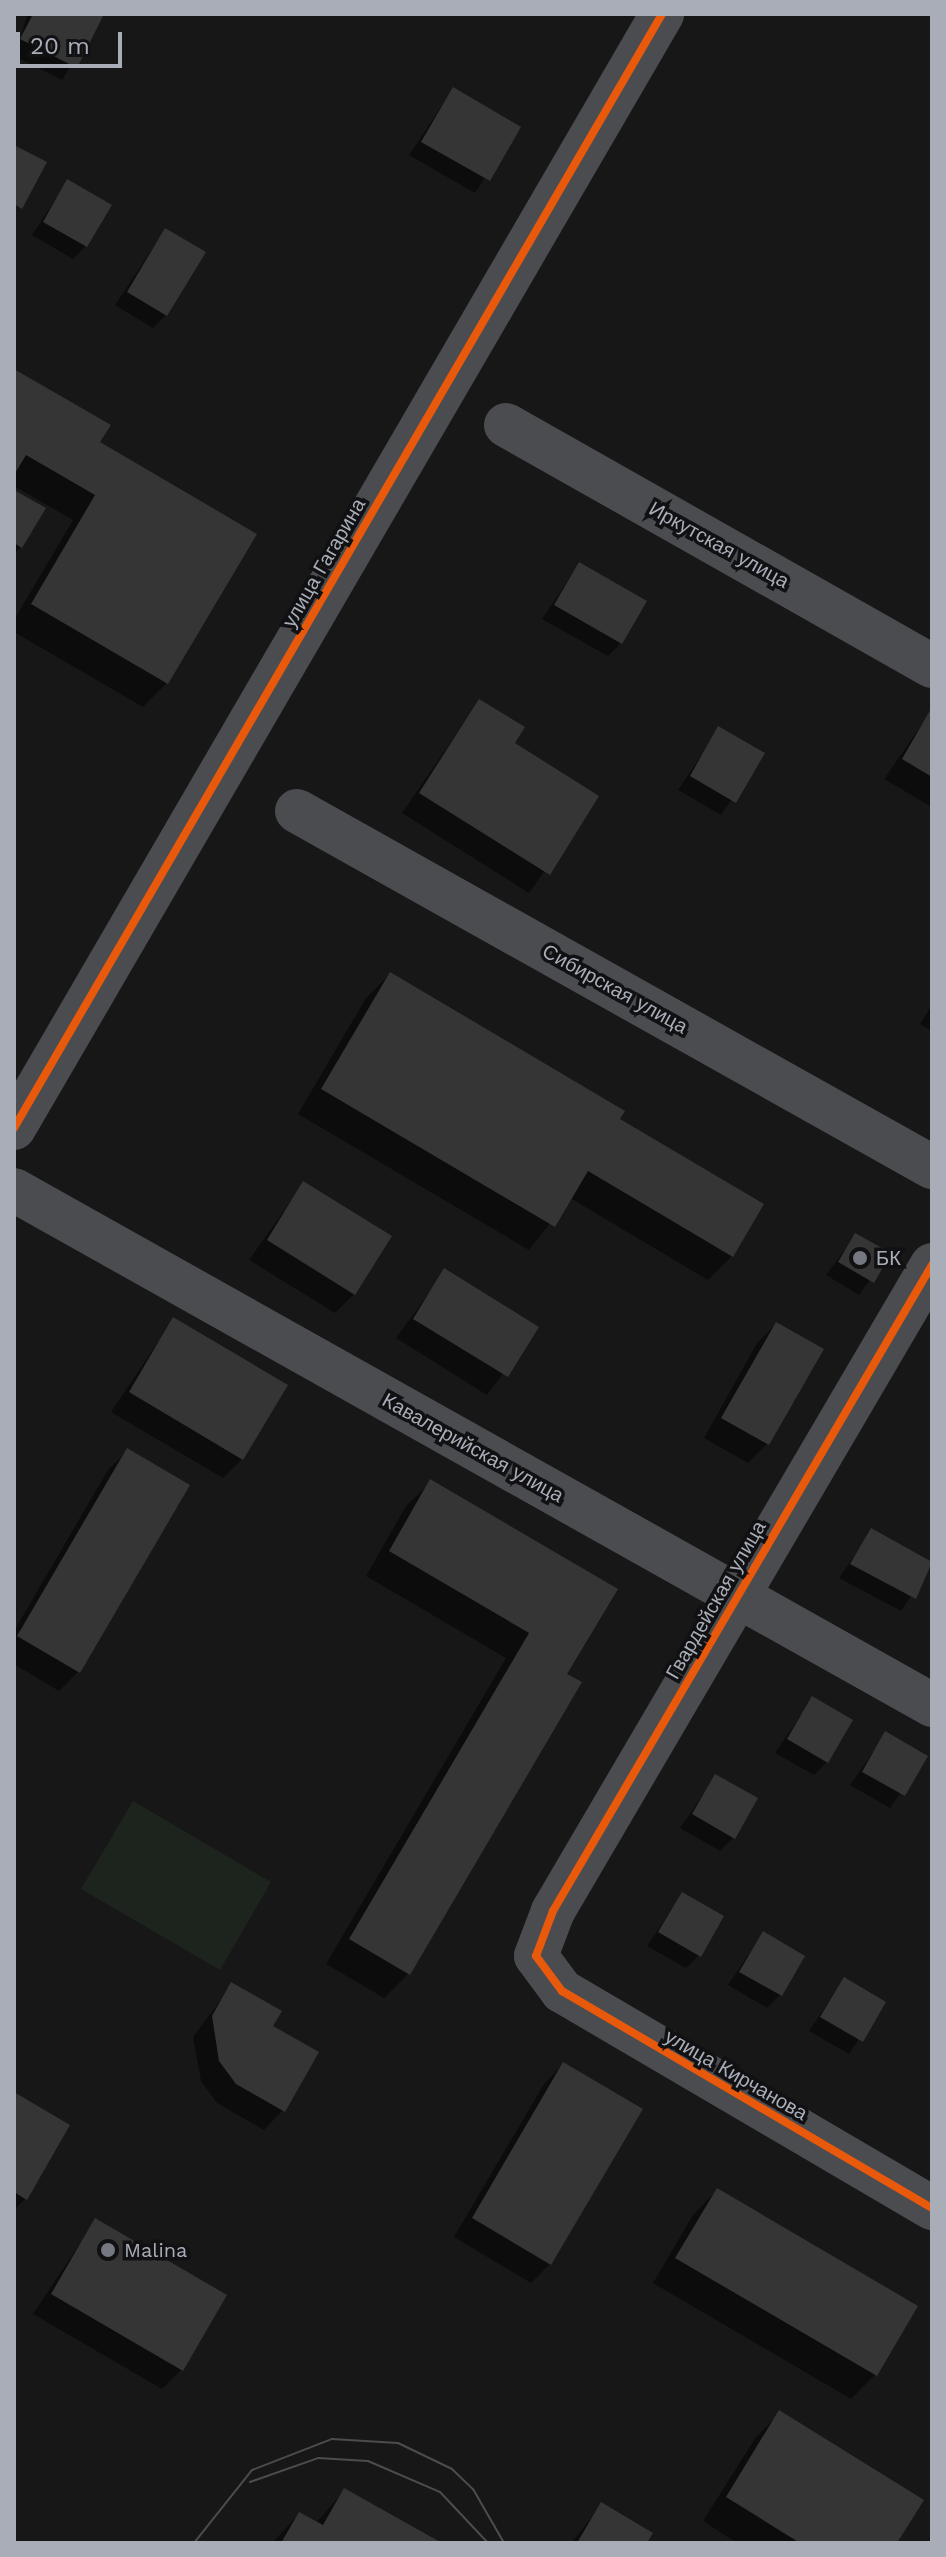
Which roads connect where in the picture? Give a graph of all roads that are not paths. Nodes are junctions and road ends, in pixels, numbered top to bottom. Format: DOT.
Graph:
graph roads {
  1 [pos="662,14"];
  2 [pos="506,425"];
  3 [pos="932,666"];
  4 [pos="297,811"];
  5 [pos="14,1128"];
  6 [pos="932,1167"];
  7 [pos="14,1190"];
  8 [pos="932,1265"];
  9 [pos="738,1595"];
  10 [pos="932,1705"];
  11 [pos="536,1956"];
  12 [pos="932,2208"];
  1 -- 5 [label="street, улица Гагарина"];
  2 -- 3 [label="street, Иркутская улица"];
  4 -- 6 [label="street, Сибирская улица"];
  7 -- 9 [label="street, Кавалерийская улица"];
  8 -- 9 [label="street, Гвардейская улица"];
  9 -- 10 [label="street, Кавалерийская улица"];
  9 -- 11 [label="street, Гвардейская улица"];
  11 -- 12 [label="street, улица Кирчанова"];
}
